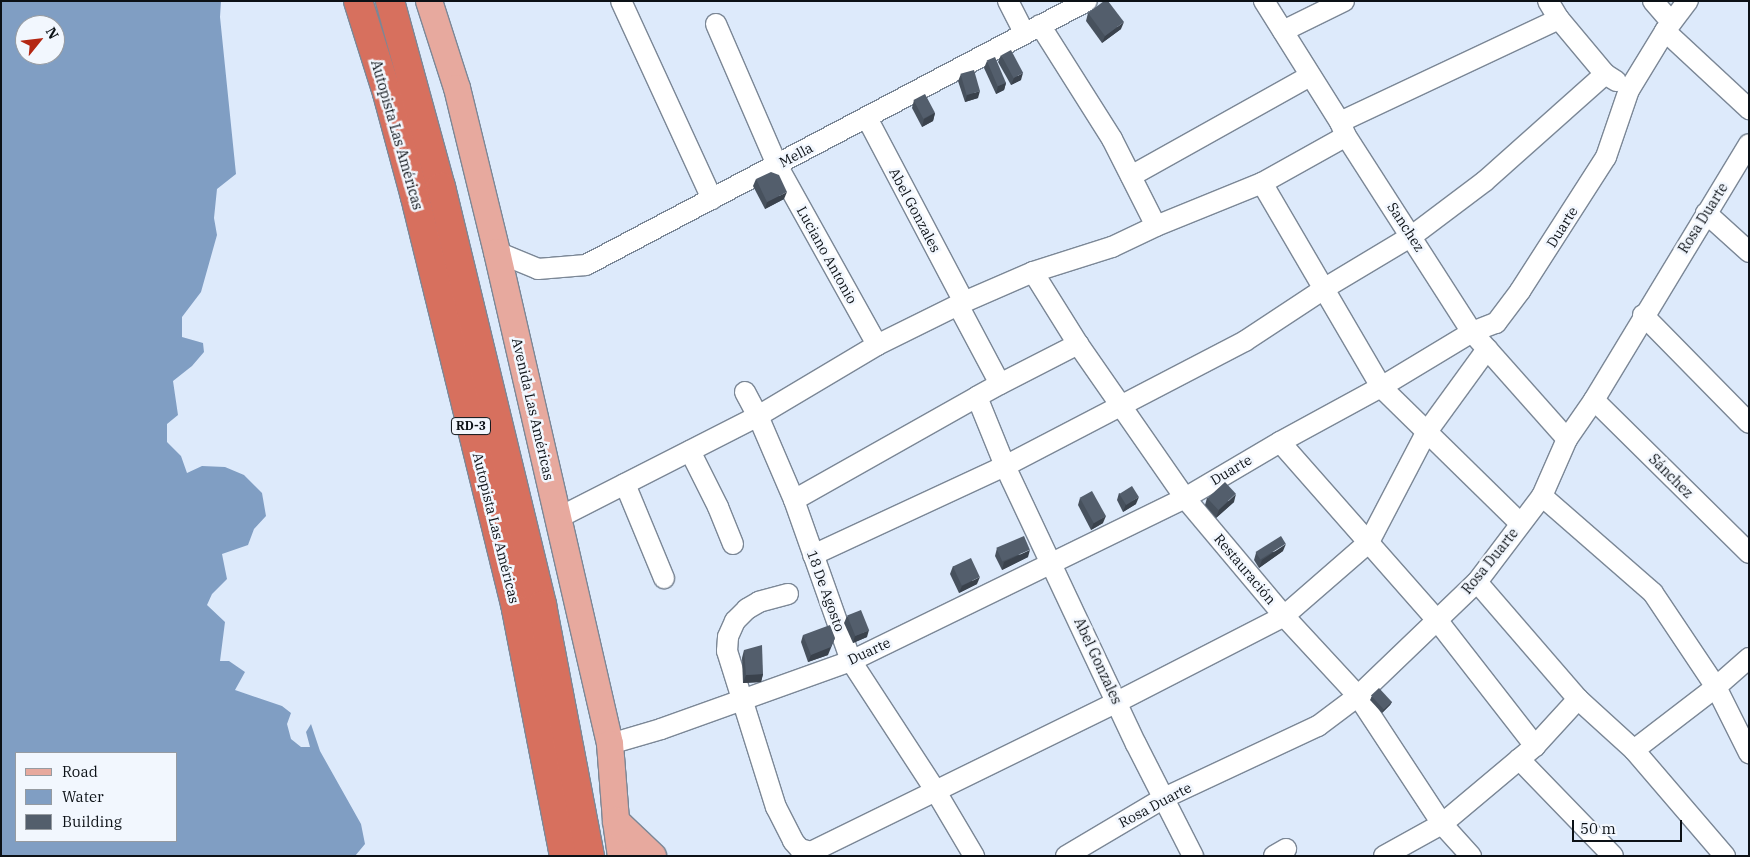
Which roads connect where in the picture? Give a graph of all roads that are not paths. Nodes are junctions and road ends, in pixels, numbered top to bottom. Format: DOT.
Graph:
graph roads {
  1 [pos="358,1"];
  2 [pos="390,1"];
  3 [pos="429,1"];
  4 [pos="621,1"];
  5 [pos="1008,1"];
  6 [pos="1264,1"];
  7 [pos="1344,1"];
  8 [pos="1548,1"];
  9 [pos="1653,1"];
  10 [pos="1688,1"];
  11 [pos="1083,2"];
  12 [pos="1559,19"];
  13 [pos="716,24"];
  14 [pos="1668,27"];
  15 [pos="1032,29"];
  16 [pos="1283,30"];
  17 [pos="1605,74"];
  18 [pos="1310,76"];
  19 [pos="1629,90"];
  20 [pos="1749,109"];
  21 [pos="866,118"];
  22 [pos="1343,129"];
  23 [pos="1749,144"];
  24 [pos="778,165"];
  25 [pos="1131,176"];
  26 [pos="1262,183"];
  27 [pos="712,199"];
  28 [pos="1706,213"];
  29 [pos="1156,226"];
  30 [pos="1412,236"];
  31 [pos="497,252"];
  32 [pos="1749,252"];
  33 [pos="1033,272"];
  34 [pos="1323,290"];
  35 [pos="961,303"];
  36 [pos="1643,315"];
  37 [pos="1472,332"];
  38 [pos="1078,344"];
  39 [pos="877,345"];
  40 [pos="1487,349"];
  41 [pos="1000,384"];
  42 [pos="1381,387"];
  43 [pos="745,392"];
  44 [pos="977,397"];
  45 [pos="1594,400"];
  46 [pos="1120,406"];
  47 [pos="758,416"];
  48 [pos="1749,423"];
  49 [pos="1426,433"];
  50 [pos="1567,439"];
  51 [pos="1280,442"];
  52 [pos="690,451"];
  53 [pos="1005,466"];
  54 [pos="625,484"];
  55 [pos="1542,496"];
  56 [pos="1185,498"];
  57 [pos="794,500"];
  58 [pos="558,518"];
  59 [pos="1520,524"];
  60 [pos="1369,542"];
  61 [pos="733,544"];
  62 [pos="1749,553"];
  63 [pos="812,555"];
  64 [pos="1052,564"];
  65 [pos="664,578"];
  66 [pos="1477,582"];
  67 [pos="788,594"];
  68 [pos="1284,616"];
  69 [pos="1437,620"];
  70 [pos="1749,658"];
  71 [pos="851,661"];
  72 [pos="1716,687"];
  73 [pos="1358,696"];
  74 [pos="744,699"];
  75 [pos="1578,699"];
  76 [pos="1117,702"];
  77 [pos="610,744"];
  78 [pos="1535,746"];
  79 [pos="1634,750"];
  80 [pos="1749,753"];
  81 [pos="1519,759"];
  82 [pos="935,790"];
  83 [pos="1164,798"];
  84 [pos="616,821"];
  85 [pos="1442,824"];
  86 [pos="564,856"];
  87 [pos="590,856"];
  88 [pos="622,856"];
  89 [pos="653,856"];
  90 [pos="974,856"];
  91 [pos="1066,856"];
  92 [pos="1192,856"];
  93 [pos="1384,856"];
  94 [pos="1471,856"];
  95 [pos="1613,856"];
  96 [pos="1725,856"];
  1 -- 86 [label="highway, Autopista Las Américas / RD-3"];
  2 -- 87 [label="highway, Autopista Las Américas / RD-3"];
  3 -- 31 [label="main road, Avenida Las Américas"];
  4 -- 27 [label="street"];
  5 -- 15 [label="street"];
  6 -- 16 [label="street, Sanchez"];
  7 -- 16 [label="street"];
  8 -- 12 [label="street"];
  9 -- 14 [label="street"];
  10 -- 14 [label="street, Duarte"];
  11 -- 15 [label="street, Mella"];
  12 -- 17 [label="street"];
  12 -- 22 [label="street"];
  13 -- 24 [label="street, Luciano Antonio"];
  14 -- 19 [label="street, Duarte"];
  14 -- 20 [label="street"];
  15 -- 21 [label="street, Mella"];
  15 -- 25 [label="street"];
  16 -- 18 [label="street, Sanchez"];
  17 -- 19 [label="street"];
  17 -- 30 [label="street"];
  18 -- 22 [label="street, Sanchez"];
  18 -- 25 [label="street"];
  19 -- 37 [label="street, Duarte"];
  21 -- 24 [label="street, Mella"];
  21 -- 35 [label="street, Abel Gonzales"];
  22 -- 26 [label="street"];
  22 -- 30 [label="street, Sanchez"];
  23 -- 28 [label="street, Rosa Duarte"];
  24 -- 27 [label="street, Mella"];
  24 -- 39 [label="street, Luciano Antonio"];
  25 -- 29 [label="street"];
  26 -- 29 [label="street"];
  26 -- 34 [label="street"];
  27 -- 31 [label="street, Mella"];
  28 -- 32 [label="street"];
  28 -- 36 [label="street, Rosa Duarte"];
  29 -- 33 [label="street"];
  30 -- 34 [label="street"];
  30 -- 37 [label="street, Sanchez"];
  31 -- 58 [label="main road, Avenida Las Américas"];
  33 -- 35 [label="street"];
  33 -- 38 [label="street, Restauración"];
  34 -- 42 [label="street"];
  34 -- 46 [label="street"];
  35 -- 39 [label="street"];
  35 -- 41 [label="street, Abel Gonzales"];
  36 -- 45 [label="street, Rosa Duarte"];
  36 -- 48 [label="street"];
  37 -- 40 [label="street, Sanchez"];
  37 -- 42 [label="street, Duarte"];
  38 -- 41 [label="street"];
  38 -- 46 [label="street, Restauración"];
  39 -- 47 [label="street"];
  40 -- 49 [label="street"];
  40 -- 50 [label="street, Sanchez"];
  41 -- 44 [label="street"];
  42 -- 49 [label="street"];
  42 -- 51 [label="street, Duarte"];
  43 -- 47 [label="street, 18 De Agosto"];
  44 -- 53 [label="street, Abel Gonzales"];
  44 -- 57 [label="street"];
  45 -- 50 [label="street, Rosa Duarte"];
  45 -- 62 [label="street, Sánchez"];
  46 -- 53 [label="street"];
  46 -- 56 [label="street, Restauración"];
  47 -- 52 [label="street"];
  47 -- 57 [label="street, 18 De Agosto"];
  49 -- 59 [label="street"];
  49 -- 60 [label="street"];
  50 -- 55 [label="street, Rosa Duarte"];
  51 -- 56 [label="street, Duarte"];
  51 -- 60 [label="street"];
  52 -- 54 [label="street"];
  52 -- 61 [label="street"];
  53 -- 63 [label="street"];
  53 -- 64 [label="street, Abel Gonzales"];
  54 -- 58 [label="street"];
  54 -- 65 [label="street"];
  55 -- 59 [label="street, Rosa Duarte"];
  55 -- 72 [label="street"];
  56 -- 64 [label="street, Duarte"];
  56 -- 68 [label="street, Restauración"];
  57 -- 63 [label="street, 18 De Agosto"];
  58 -- 77 [label="main road, Avenida Las Américas"];
  59 -- 66 [label="street, Rosa Duarte"];
  60 -- 68 [label="street"];
  60 -- 69 [label="street"];
  63 -- 71 [label="street, 18 De Agosto"];
  64 -- 71 [label="street, Duarte"];
  64 -- 76 [label="street, Abel Gonzales"];
  66 -- 69 [label="street, Rosa Duarte"];
  66 -- 75 [label="street"];
  67 -- 74 [label="street"];
  68 -- 73 [label="street, Restauración"];
  68 -- 76 [label="street"];
  69 -- 73 [label="street, Rosa Duarte"];
  69 -- 78 [label="street"];
  70 -- 72 [label="street"];
  71 -- 74 [label="street, Duarte"];
  71 -- 82 [label="street, 18 De Agosto"];
  72 -- 79 [label="street"];
  72 -- 80 [label="street"];
  73 -- 83 [label="street, Rosa Duarte"];
  73 -- 85 [label="street, Restauración"];
  74 -- 77 [label="street, Duarte"];
  74 -- 82 [label="street"];
  75 -- 78 [label="street"];
  75 -- 79 [label="street"];
  76 -- 82 [label="street"];
  76 -- 83 [label="street, Abel Gonzales"];
  77 -- 84 [label="main road, Avenida Las Américas"];
  78 -- 81 [label="street"];
  79 -- 96 [label="street"];
  81 -- 85 [label="street"];
  81 -- 95 [label="street"];
  82 -- 90 [label="street, 18 De Agosto"];
  83 -- 91 [label="street, Rosa Duarte"];
  83 -- 92 [label="street, Abel Gonzales"];
  84 -- 88 [label="main road, Avenida Las Américas"];
  84 -- 89 [label="main road"];
  85 -- 93 [label="street"];
  85 -- 94 [label="street, Restauración"];
}
